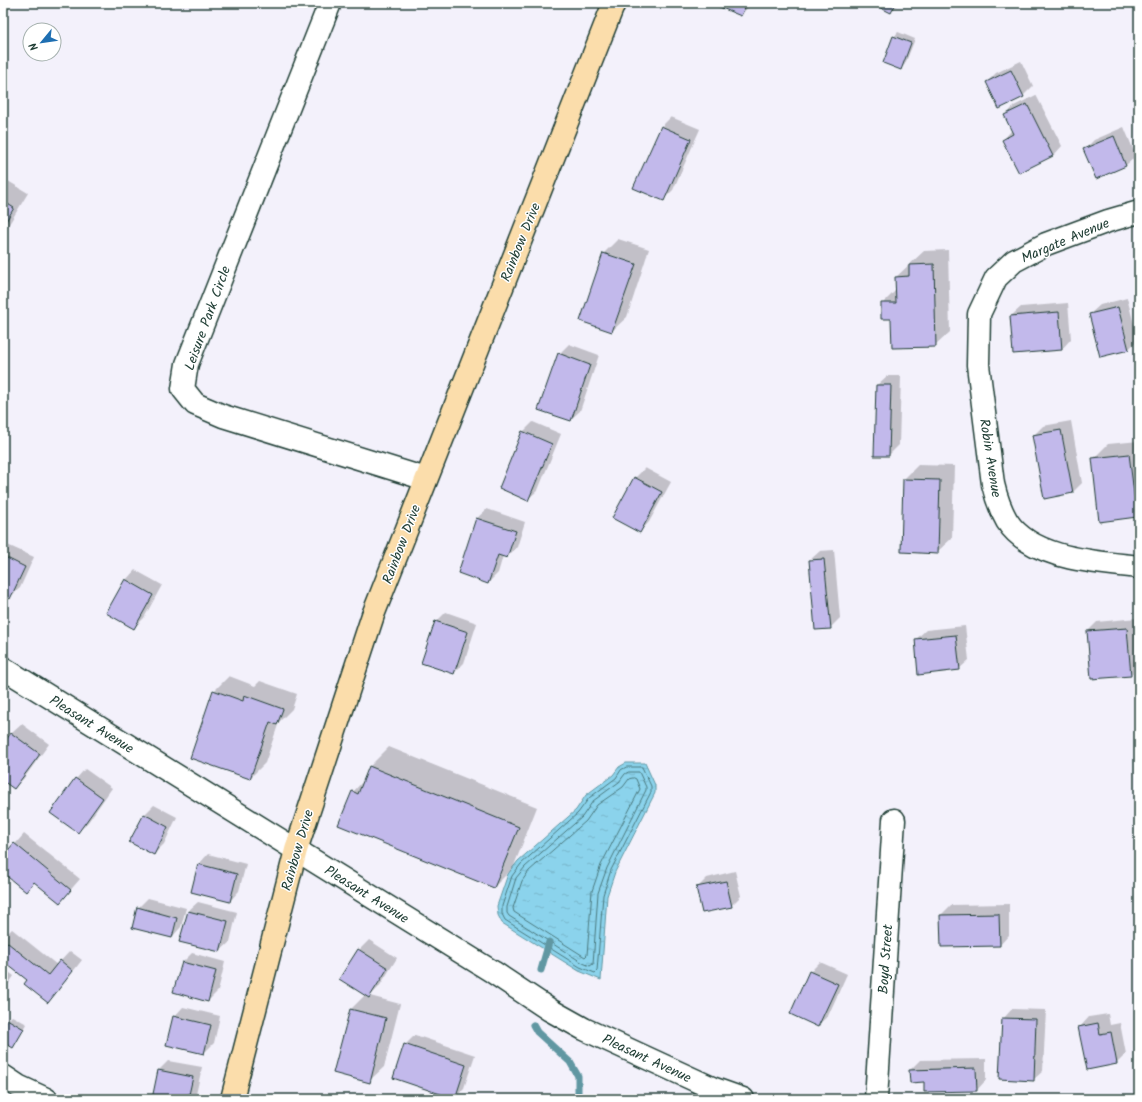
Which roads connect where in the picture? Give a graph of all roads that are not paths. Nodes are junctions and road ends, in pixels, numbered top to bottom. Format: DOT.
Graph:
graph roads {
  1 [pos="330,3"];
  2 [pos="614,3"];
  3 [pos="1139,212"];
  4 [pos="996,278"];
  5 [pos="426,479"];
  6 [pos="1139,567"];
  7 [pos="3,668"];
  8 [pos="894,820"];
  9 [pos="296,850"];
  10 [pos="3,1076"];
  11 [pos="46,1099"];
  12 [pos="232,1099"];
  13 [pos="743,1099"];
  14 [pos="876,1099"];
  1 -- 5 [label="street, Leisure Park Circle"];
  2 -- 5 [label="main road, Rainbow Drive"];
  3 -- 4 [label="street, Margate Avenue"];
  4 -- 6 [label="street, Robin Avenue"];
  5 -- 9 [label="main road, Rainbow Drive"];
  7 -- 9 [label="street, Pleasant Avenue"];
  8 -- 14 [label="street, Boyd Street"];
  9 -- 12 [label="main road, Rainbow Drive"];
  9 -- 13 [label="street, Pleasant Avenue"];
  10 -- 11 [label="street"];
}
